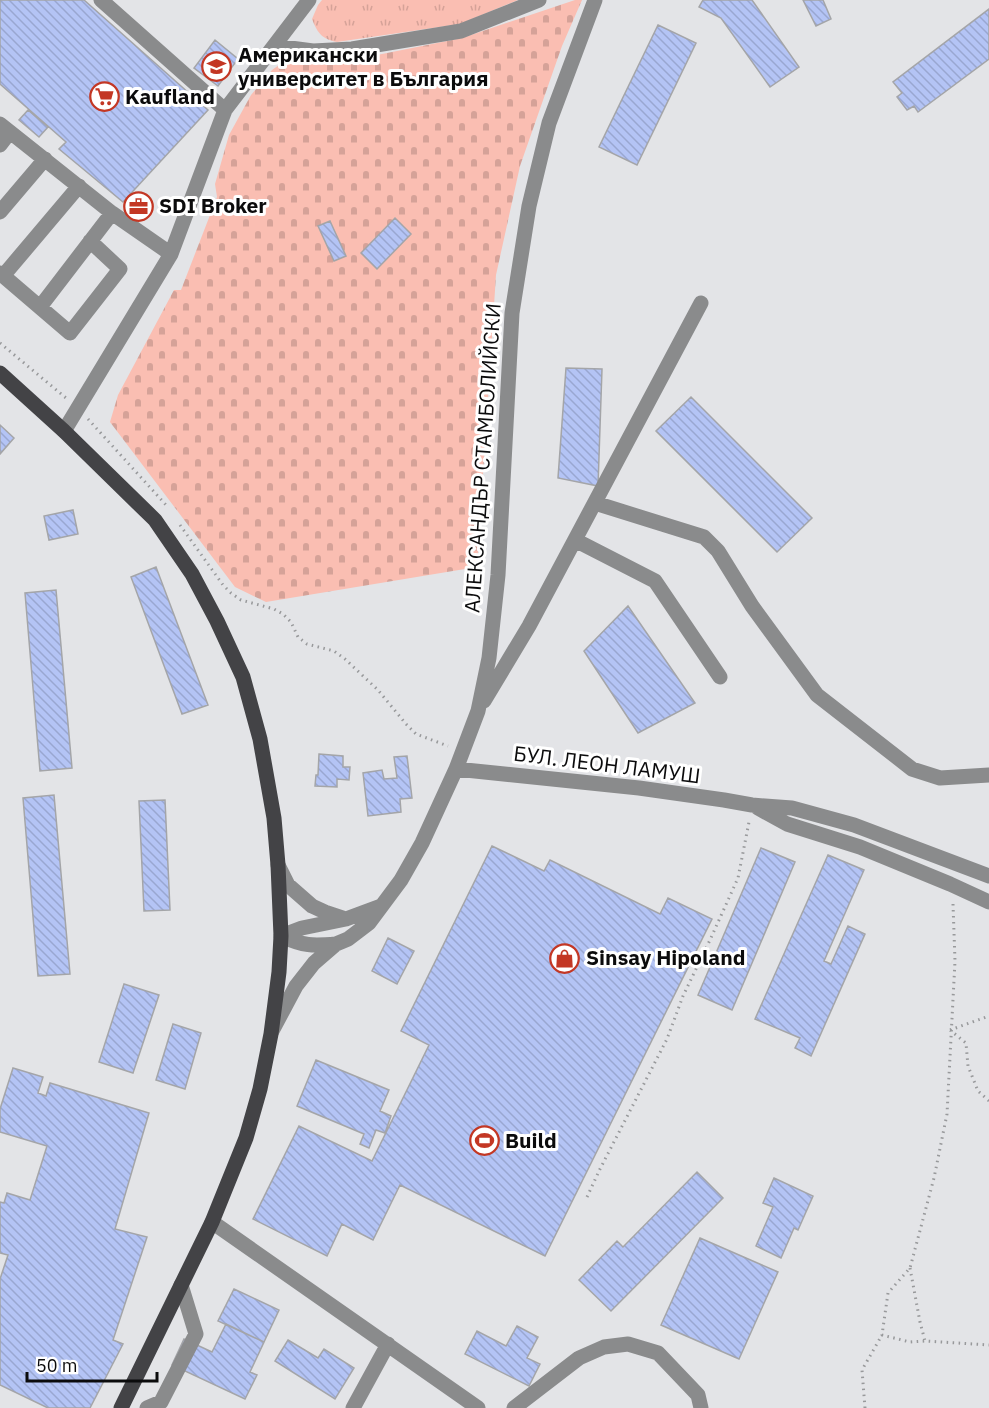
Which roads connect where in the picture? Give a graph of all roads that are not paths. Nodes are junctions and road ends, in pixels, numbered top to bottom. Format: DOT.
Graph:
graph roads {
  1 [pos="101,0"];
  2 [pos="309,0"];
  3 [pos="539,0"];
  4 [pos="595,0"];
  5 [pos="275,46"];
  6 [pos="225,110"];
  7 [pos="5,128"];
  8 [pos="0,145"];
  9 [pos="45,159"];
  10 [pos="79,186"];
  11 [pos="0,212"];
  12 [pos="112,213"];
  13 [pos="90,241"];
  14 [pos="171,254"];
  15 [pos="2,275"];
  16 [pos="701,303"];
  17 [pos="39,307"];
  18 [pos="0,374"];
  19 [pos="64,431"];
  20 [pos="595,502"];
  21 [pos="575,540"];
  22 [pos="720,676"];
  23 [pos="478,711"];
  24 [pos="456,769"];
  25 [pos="989,775"];
  26 [pos="752,805"];
  27 [pos="278,865"];
  28 [pos="989,876"];
  29 [pos="989,902"];
  30 [pos="381,906"];
  31 [pos="346,919"];
  32 [pos="281,936"];
  33 [pos="336,944"];
  34 [pos="271,1034"];
  35 [pos="212,1222"];
  36 [pos="181,1285"];
  37 [pos="388,1344"];
  38 [pos="121,1408"];
  39 [pos="147,1408"];
  40 [pos="354,1408"];
  41 [pos="478,1408"];
  42 [pos="514,1408"];
  43 [pos="700,1408"];
  1 -- 6 [label="street"];
  2 -- 5 [label="street"];
  3 -- 5 [label="street"];
  4 -- 23 [label="street, АЛЕКСАНДЪР СТАМБОЛИЙСКИ"];
  5 -- 6 [label="street"];
  6 -- 14 [label="street"];
  7 -- 8 [label="street"];
  7 -- 9 [label="street"];
  9 -- 10 [label="street"];
  9 -- 11 [label="street"];
  10 -- 12 [label="street"];
  10 -- 15 [label="street"];
  12 -- 13 [label="street"];
  12 -- 14 [label="street"];
  13 -- 17 [label="street"];
  13 -- 17 [label="street"];
  14 -- 19 [label="street"];
  15 -- 17 [label="street"];
  16 -- 20 [label="street"];
  18 -- 19 [label="main road"];
  19 -- 27 [label="main road"];
  20 -- 21 [label="street"];
  20 -- 25 [label="street"];
  21 -- 22 [label="street"];
  21 -- 23 [label="street"];
  23 -- 24 [label="street, АЛЕКСАНДЪР СТАМБОЛИЙСКИ"];
  24 -- 26 [label="street, БУЛ. ЛЕОН ЛАМУШ"];
  24 -- 30 [label="street, АЛЕКСАНДЪР СТАМБОЛИЙСКИ"];
  26 -- 28 [label="street, БУЛ. ЛЕОН ЛАМУШ"];
  26 -- 29 [label="street, БУЛ. ЛЕОН ЛАМУШ"];
  27 -- 31 [label="street"];
  27 -- 32 [label="main road"];
  30 -- 31 [label="street"];
  30 -- 33 [label="street, АЛЕКСАНДЪР СТАМБОЛИЙСКИ"];
  31 -- 32 [label="street"];
  32 -- 33 [label="street"];
  32 -- 34 [label="main road"];
  33 -- 34 [label="street, АЛЕКСАНДЪР СТАМБОЛИЙСКИ"];
  34 -- 35 [label="main road"];
  35 -- 36 [label="main road"];
  35 -- 37 [label="street"];
  36 -- 38 [label="main road"];
  36 -- 39 [label="street"];
  37 -- 40 [label="street"];
  37 -- 41 [label="street"];
  42 -- 43 [label="street"];
}
